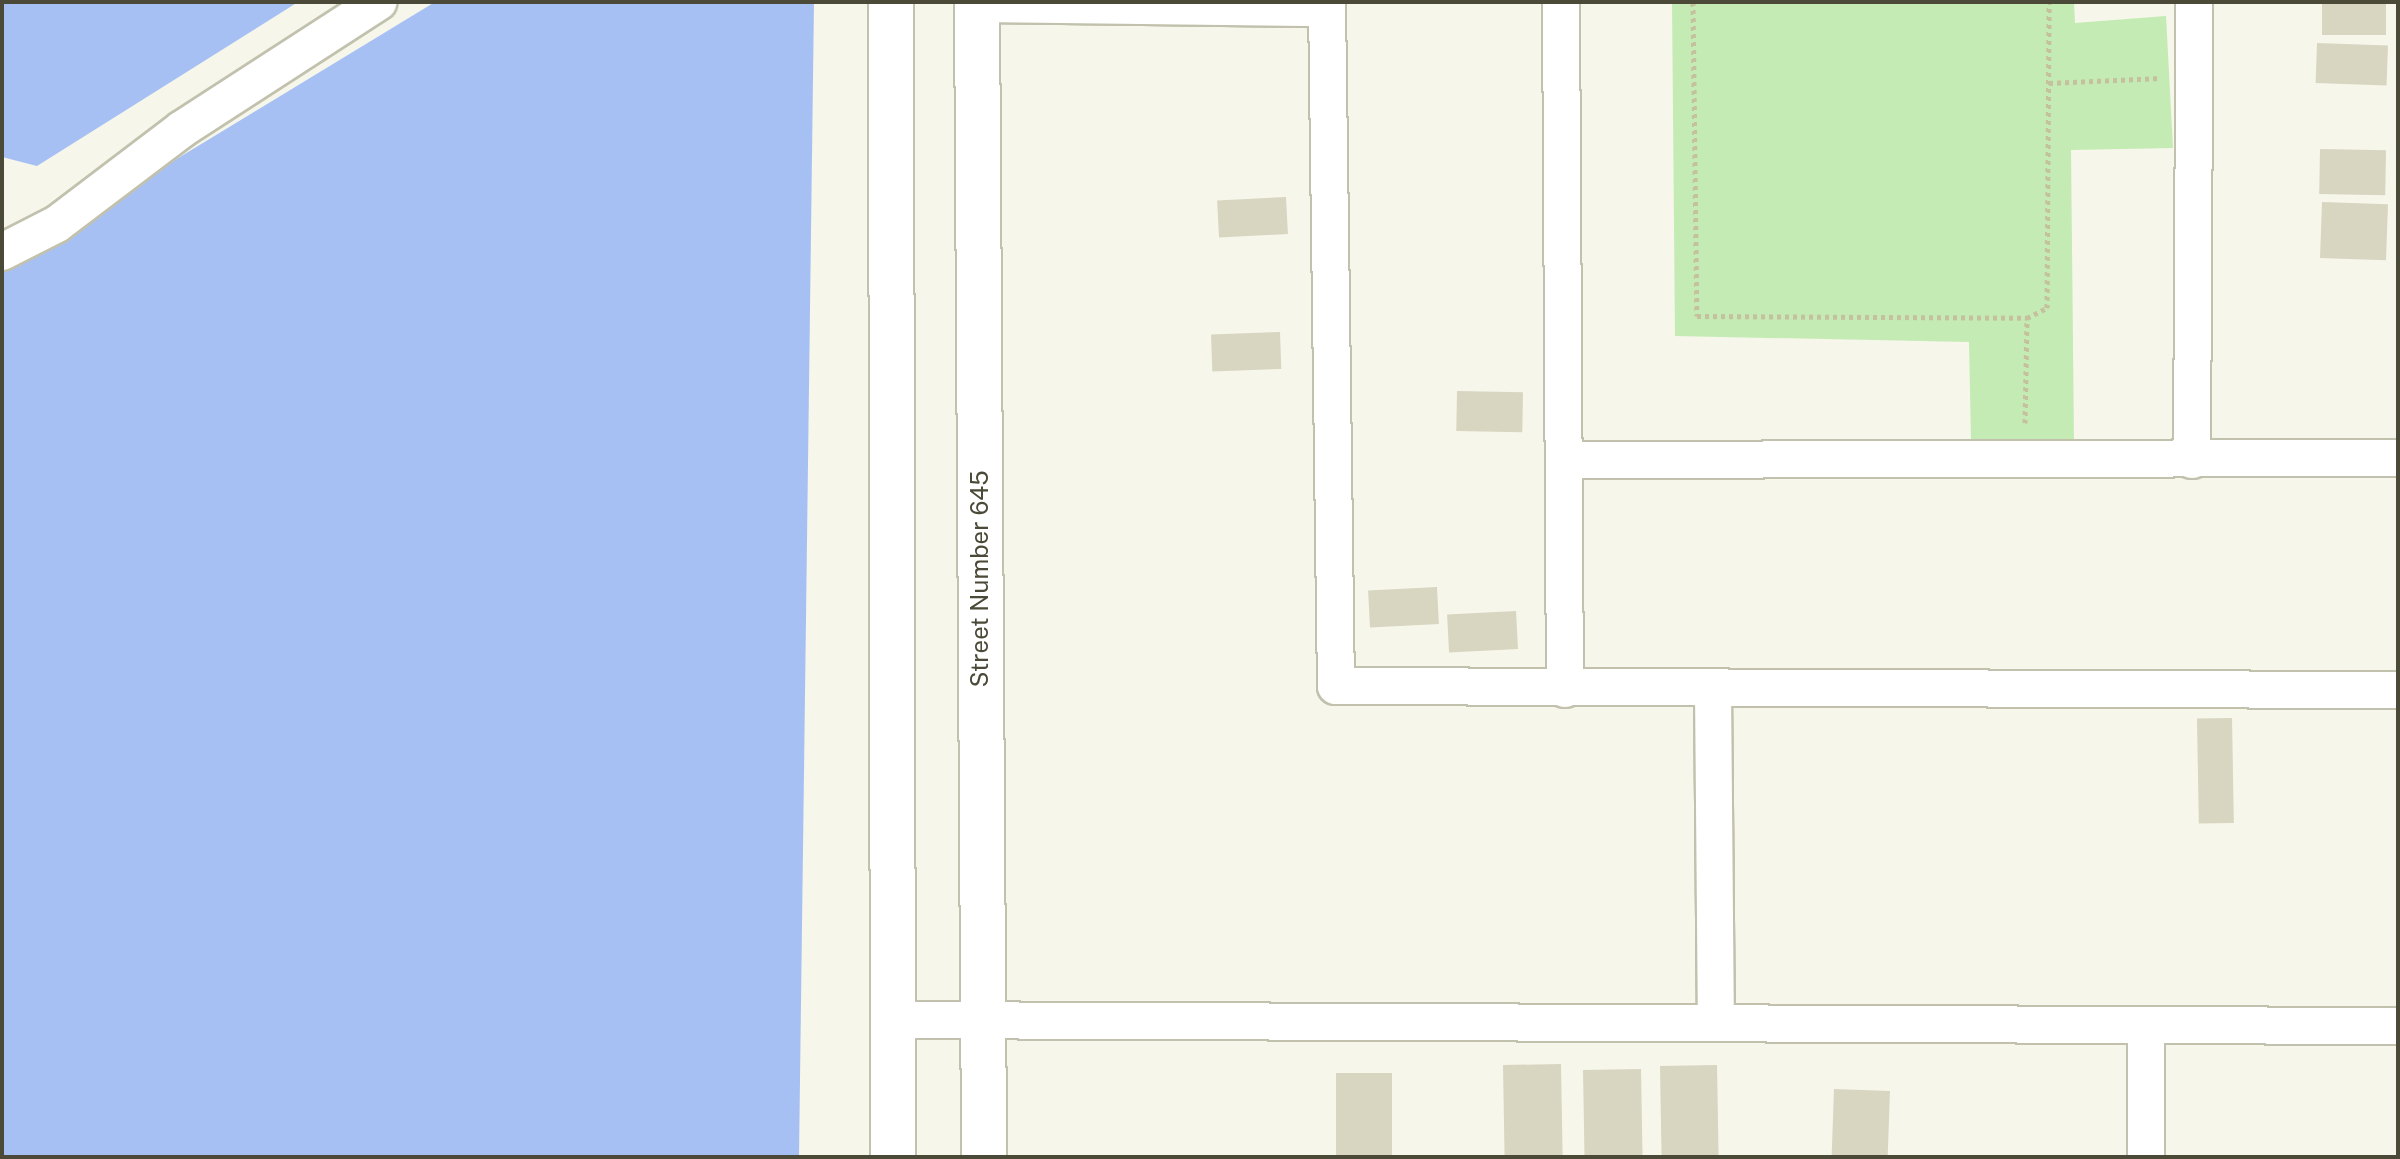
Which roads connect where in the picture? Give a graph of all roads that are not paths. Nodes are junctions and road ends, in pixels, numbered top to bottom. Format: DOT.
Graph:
graph roads {
  1 [pos="378,2"];
  2 [pos="891,2"];
  3 [pos="1561,2"];
  4 [pos="2194,2"];
  5 [pos="977,3"];
  6 [pos="1327,5"];
  7 [pos="2,252"];
  8 [pos="2398,458"];
  9 [pos="1564,460"];
  10 [pos="2192,460"];
  11 [pos="1565,689"];
  12 [pos="1713,689"];
  13 [pos="2398,690"];
  14 [pos="893,1020"];
  15 [pos="983,1022"];
  16 [pos="1716,1022"];
  17 [pos="2146,1025"];
  18 [pos="2398,1026"];
  19 [pos="893,1157"];
  20 [pos="984,1157"];
  21 [pos="2146,1157"];
  1 -- 7 [label="street"];
  2 -- 14 [label="street"];
  3 -- 9 [label="street"];
  4 -- 10 [label="street"];
  5 -- 6 [label="street"];
  5 -- 15 [label="street, Street Number 645"];
  6 -- 11 [label="street"];
  8 -- 10 [label="street"];
  9 -- 10 [label="street"];
  9 -- 11 [label="street"];
  11 -- 12 [label="street"];
  12 -- 13 [label="street"];
  12 -- 16 [label="street"];
  14 -- 15 [label="street"];
  14 -- 19 [label="street"];
  15 -- 16 [label="street"];
  15 -- 20 [label="street, Street Number 645"];
  16 -- 17 [label="street"];
  17 -- 18 [label="street"];
  17 -- 21 [label="street"];
}
